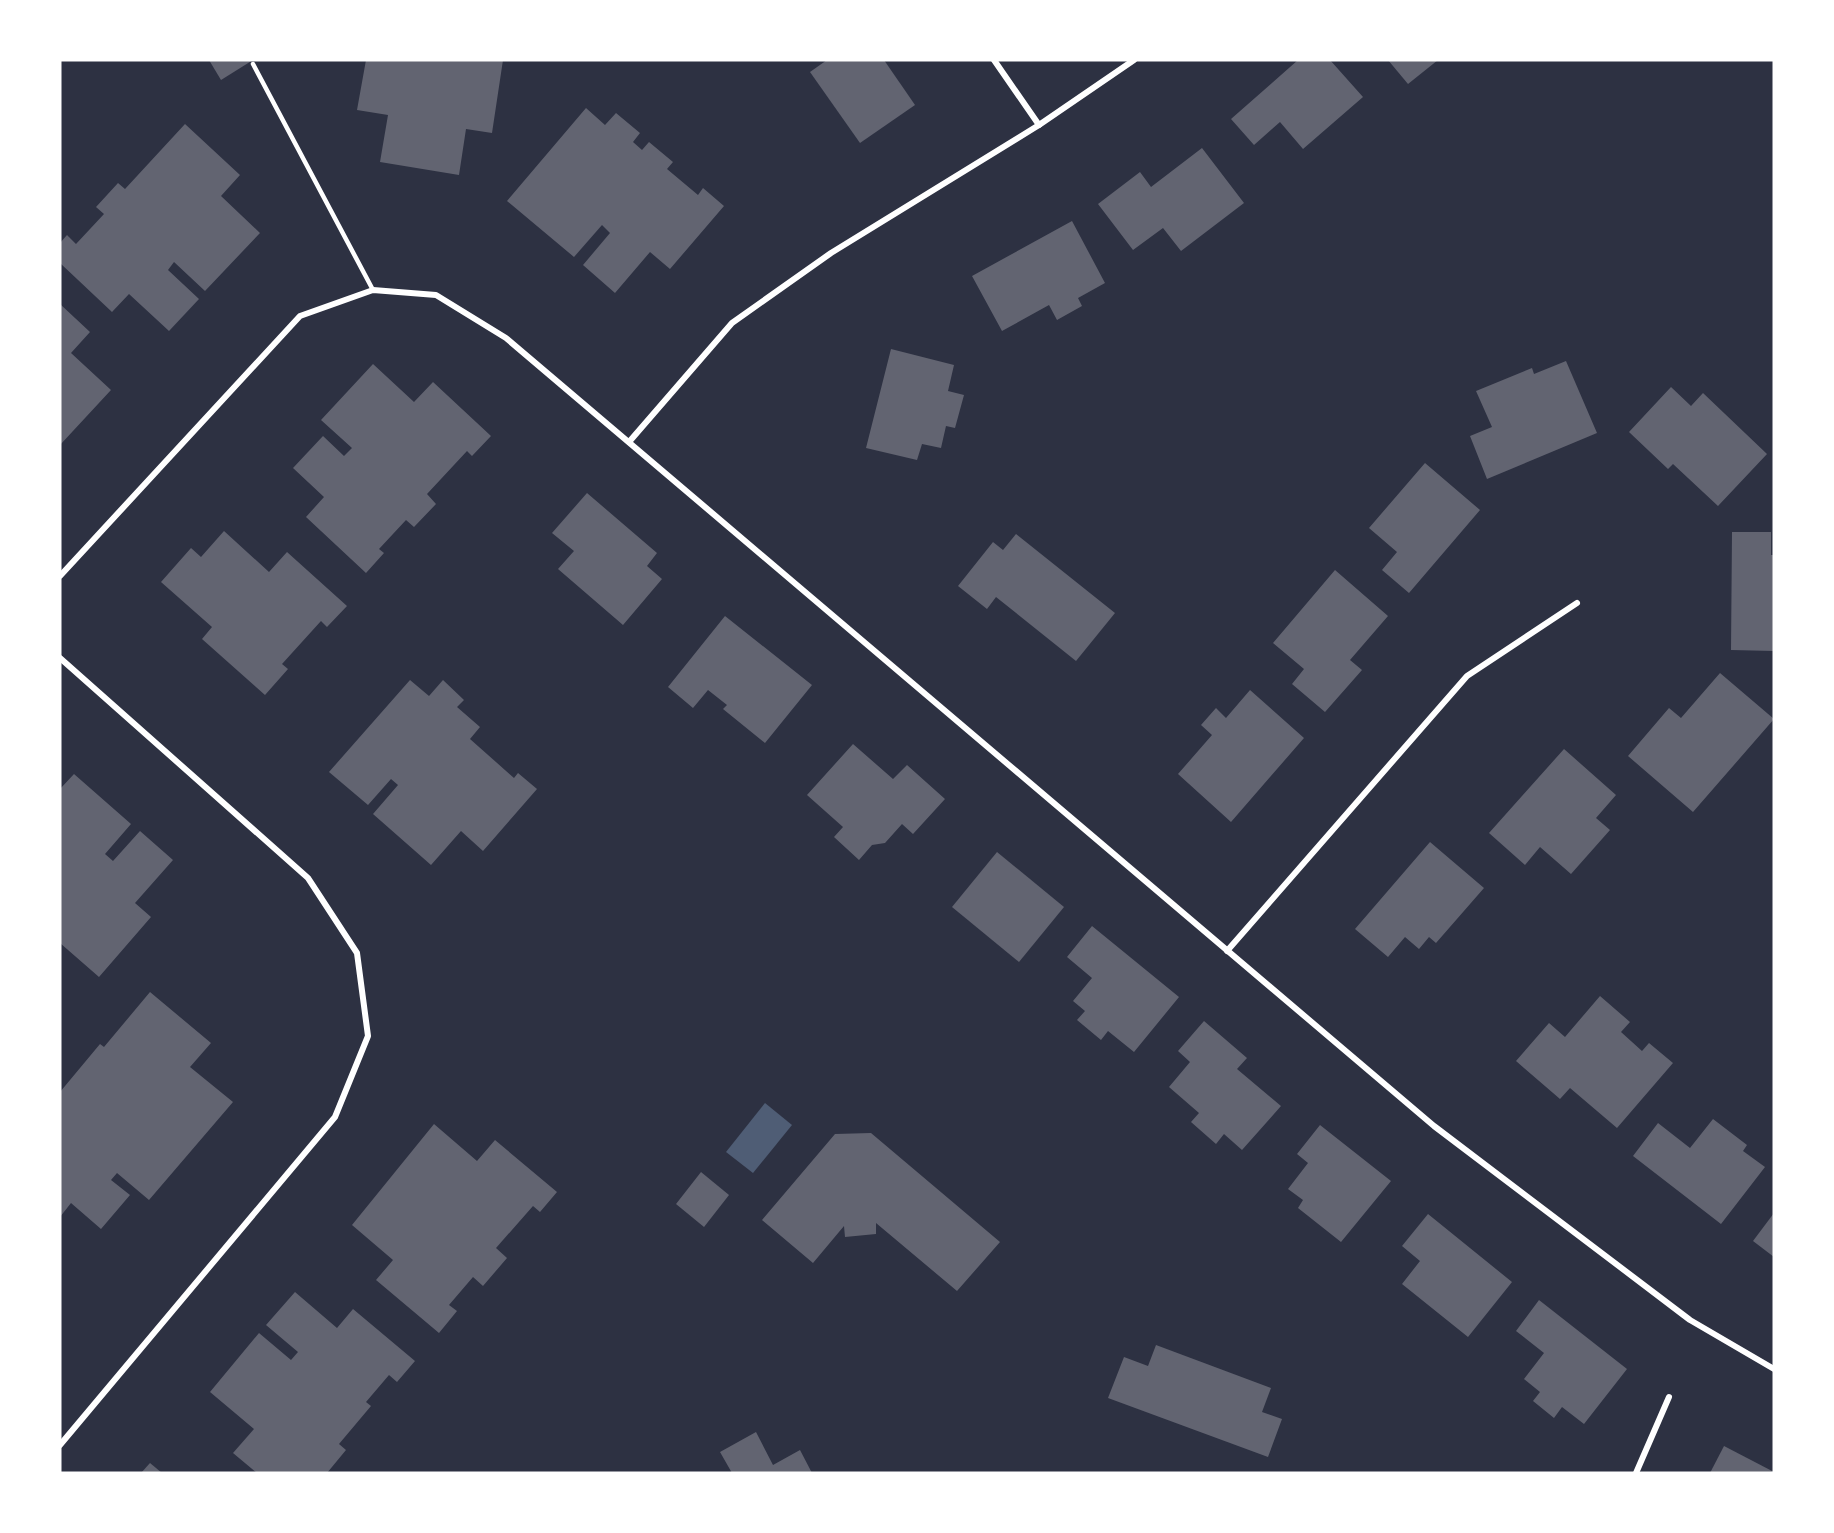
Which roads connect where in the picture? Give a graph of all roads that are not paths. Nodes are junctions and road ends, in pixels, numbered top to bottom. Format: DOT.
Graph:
graph roads {
  1 [pos="994,60"];
  2 [pos="1134,60"];
  3 [pos="254,64"];
  4 [pos="1040,125"];
  5 [pos="373,290"];
  6 [pos="629,442"];
  7 [pos="60,576"];
  8 [pos="1577,603"];
  9 [pos="60,658"];
  10 [pos="1227,951"];
  11 [pos="1774,1369"];
  12 [pos="1669,1397"];
  13 [pos="60,1445"];
  14 [pos="1636,1473"];
  1 -- 4 [label="street"];
  2 -- 4 [label="street"];
  3 -- 5 [label="lane"];
  4 -- 6 [label="street"];
  5 -- 6 [label="street"];
  5 -- 7 [label="street"];
  6 -- 10 [label="street"];
  8 -- 10 [label="street"];
  9 -- 13 [label="street"];
  10 -- 11 [label="street"];
  12 -- 14 [label="street"];
}
